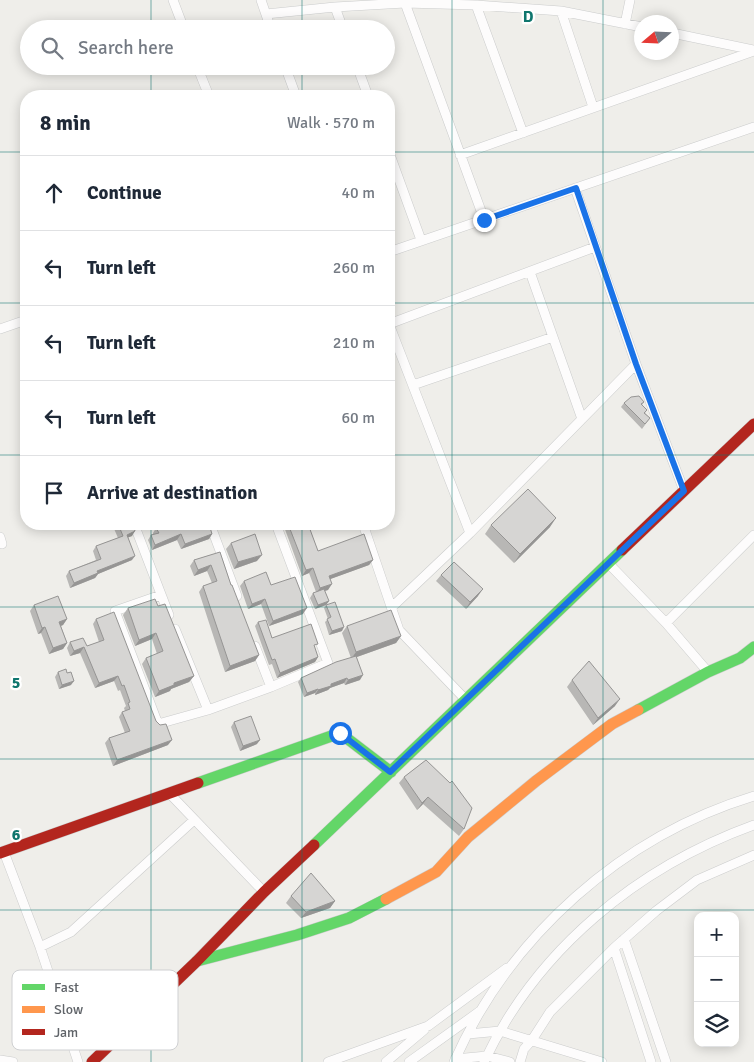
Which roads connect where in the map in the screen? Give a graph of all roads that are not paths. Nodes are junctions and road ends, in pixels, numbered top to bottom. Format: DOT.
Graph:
graph roads {
  1 [pos="173,0"];
  2 [pos="260,0"];
  3 [pos="630,0"];
  4 [pos="405,3"];
  5 [pos="476,5"];
  6 [pos="335,7"];
  7 [pos="561,11"];
  8 [pos="266,14"];
  9 [pos="181,20"];
  10 [pos="268,20"];
  11 [pos="340,20"];
  12 [pos="625,24"];
  13 [pos="634,26"];
  14 [pos="679,34"];
  15 [pos="754,50"];
  16 [pos="201,75"];
  17 [pos="288,75"];
  18 [pos="360,75"];
  19 [pos="207,90"];
  20 [pos="294,90"];
  21 [pos="366,90"];
  22 [pos="594,107"];
  23 [pos="754,127"];
  24 [pos="523,133"];
  25 [pos="460,155"];
  26 [pos="395,168"];
  27 [pos="576,188"];
  28 [pos="484,220"];
  29 [pos="421,240"];
  30 [pos="595,247"];
  31 [pos="395,250"];
  32 [pos="530,272"];
  33 [pos="20,322"];
  34 [pos="395,322"];
  35 [pos="0,329"];
  36 [pos="553,338"];
  37 [pos="395,339"];
  38 [pos="636,364"];
  39 [pos="413,385"];
  40 [pos="582,419"];
  41 [pos="754,424"];
  42 [pos="684,491"];
  43 [pos="136,530"];
  44 [pos="212,530"];
  45 [pos="278,530"];
  46 [pos="365,530"];
  47 [pos="470,533"];
  48 [pos="754,535"];
  49 [pos="608,563"];
  50 [pos="161,595"];
  51 [pos="240,606"];
  52 [pos="392,607"];
  53 [pos="666,623"];
  54 [pos="250,633"];
  55 [pos="754,647"];
  56 [pos="708,672"];
  57 [pos="271,688"];
  58 [pos="466,700"];
  59 [pos="208,710"];
  60 [pos="390,772"];
  61 [pos="169,793"];
  62 [pos="754,796"];
  63 [pos="194,820"];
  64 [pos="754,825"];
  65 [pos="2,852"];
  66 [pos="754,855"];
  67 [pos="264,892"];
  68 [pos="624,939"];
  69 [pos="40,948"];
  70 [pos="614,948"];
  71 [pos="197,961"];
  72 [pos="514,962"];
  73 [pos="47,970"];
  74 [pos="178,979"];
  75 [pos="482,1009"];
  76 [pos="428,1026"];
  77 [pos="500,1031"];
  78 [pos="468,1034"];
  79 [pos="532,1040"];
  80 [pos="74,1050"];
  81 [pos="104,1050"];
  82 [pos="486,1059"];
  83 [pos="0,1060"];
  84 [pos="455,1061"];
  85 [pos="13,1062"];
  86 [pos="78,1062"];
  87 [pos="92,1062"];
  88 [pos="328,1062"];
  89 [pos="386,1062"];
  90 [pos="409,1062"];
  91 [pos="510,1062"];
  92 [pos="520,1062"];
  93 [pos="602,1062"];
  94 [pos="651,1062"];
  95 [pos="666,1062"];
  1 -- 9 [label="street"];
  2 -- 8 [label="street"];
  3 -- 12 [label="street"];
  4 -- 5 [label="street"];
  4 -- 6 [label="street"];
  4 -- 25 [label="street"];
  5 -- 7 [label="street"];
  5 -- 24 [label="street"];
  6 -- 8 [label="street"];
  6 -- 11 [label="street"];
  7 -- 12 [label="street"];
  7 -- 22 [label="street"];
  8 -- 10 [label="street"];
  12 -- 13 [label="street"];
  14 -- 15 [label="street"];
  15 -- 22 [label="street"];
  16 -- 19 [label="street"];
  17 -- 20 [label="street"];
  18 -- 21 [label="street"];
  22 -- 24 [label="street"];
  23 -- 27 [label="street"];
  24 -- 25 [label="street"];
  25 -- 28 [label="street"];
  26 -- 29 [label="street"];
  27 -- 28 [label="street"];
  27 -- 30 [label="street"];
  28 -- 29 [label="street"];
  29 -- 31 [label="street"];
  30 -- 32 [label="street"];
  30 -- 38 [label="street"];
  32 -- 34 [label="street"];
  32 -- 36 [label="street"];
  33 -- 35 [label="street"];
  36 -- 39 [label="street"];
  36 -- 40 [label="street"];
  37 -- 39 [label="street"];
  38 -- 40 [label="street"];
  38 -- 42 [label="street"];
  39 -- 47 [label="street"];
  40 -- 47 [label="street"];
  41 -- 42 [label="street"];
  42 -- 49 [label="street"];
  43 -- 50 [label="street"];
  44 -- 51 [label="street"];
  45 -- 57 [label="street"];
  46 -- 52 [label="street"];
  47 -- 52 [label="street"];
  48 -- 53 [label="street"];
  49 -- 53 [label="street"];
  49 -- 58 [label="street"];
  50 -- 59 [label="street"];
  50 -- 59 [label="street"];
  52 -- 58 [label="street"];
  53 -- 56 [label="street"];
  54 -- 57 [label="street"];
  55 -- 56 [label="street"];
  56 -- 71 [label="street"];
  57 -- 59 [label="street"];
  58 -- 60 [label="street"];
  60 -- 61 [label="street"];
  60 -- 67 [label="street"];
  61 -- 63 [label="street"];
  61 -- 65 [label="street"];
  62 -- 72 [label="street"];
  63 -- 67 [label="street"];
  63 -- 69 [label="street"];
  64 -- 77 [label="street"];
  65 -- 69 [label="street"];
  66 -- 68 [label="street"];
  67 -- 71 [label="street"];
  68 -- 70 [label="street"];
  68 -- 95 [label="street"];
  69 -- 73 [label="street"];
  70 -- 79 [label="street"];
  70 -- 94 [label="street"];
  71 -- 74 [label="street"];
  72 -- 75 [label="street"];
  72 -- 76 [label="street"];
  75 -- 78 [label="street"];
  75 -- 90 [label="street"];
  76 -- 88 [label="street"];
  76 -- 89 [label="street"];
  77 -- 78 [label="street"];
  77 -- 79 [label="street"];
  77 -- 82 [label="street"];
  78 -- 84 [label="street"];
  79 -- 92 [label="street"];
  79 -- 93 [label="street"];
  80 -- 86 [label="street"];
  81 -- 87 [label="street"];
  82 -- 84 [label="street"];
  82 -- 91 [label="street"];
  83 -- 85 [label="street"];
}
